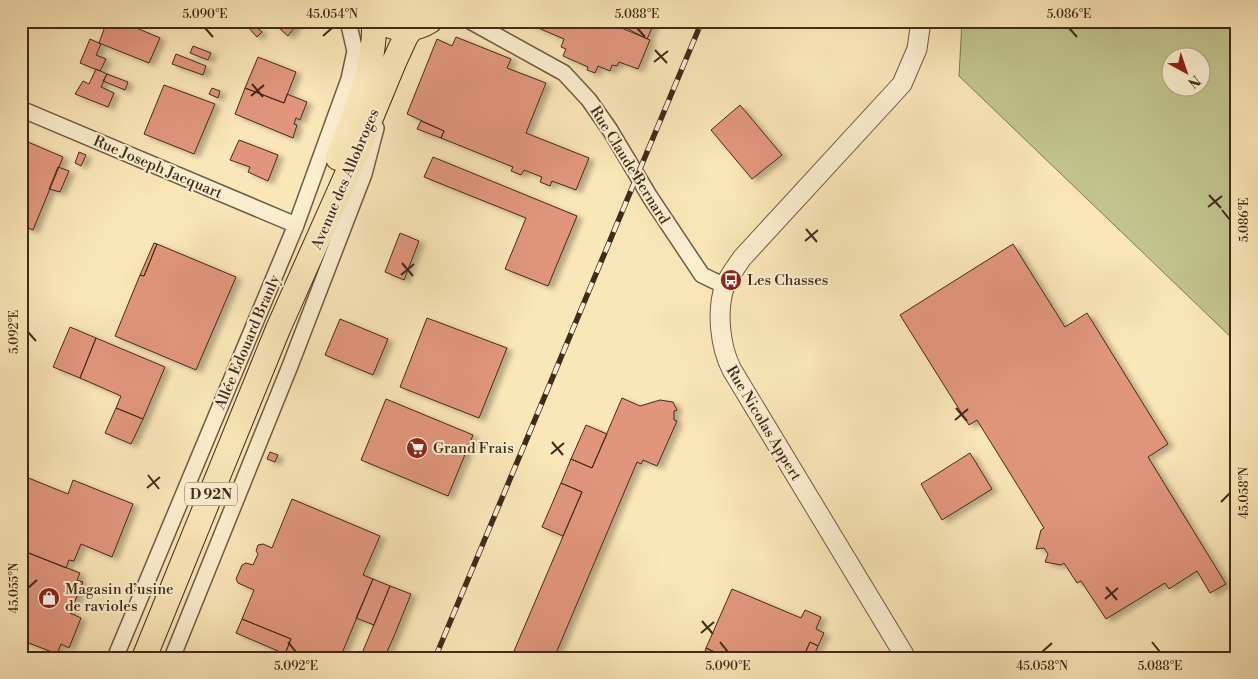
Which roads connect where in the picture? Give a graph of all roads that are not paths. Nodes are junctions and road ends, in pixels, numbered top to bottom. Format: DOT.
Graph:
graph roads {
  1 [pos="348,21"];
  2 [pos="374,21"];
  3 [pos="381,21"];
  4 [pos="472,21"];
  5 [pos="921,21"];
  6 [pos="421,25"];
  7 [pos="369,96"];
  8 [pos="21,110"];
  9 [pos="360,164"];
  10 [pos="296,225"];
  11 [pos="725,286"];
  12 [pos="278,329"];
  13 [pos="115,658"];
  14 [pos="144,658"];
  15 [pos="172,658"];
  16 [pos="906,658"];
  1 -- 10 [label="street, Allée Edouard Branly"];
  2 -- 7 [label="main road, Avenue des Allobroges / D 92N"];
  3 -- 6 [label="main road"];
  4 -- 11 [label="street, Rue Claude Bernard"];
  5 -- 11 [label="street, Rue Nicolas Appert"];
  6 -- 7 [label="main road, Avenue des Allobroges / D 92N"];
  7 -- 9 [label="main road, Avenue des Allobroges / D 92N"];
  7 -- 12 [label="main road, Avenue des Allobroges / D 92N"];
  8 -- 10 [label="street, Rue Joseph Jacquart"];
  9 -- 12 [label="main road, Avenue des Allobroges / D 92N"];
  9 -- 15 [label="street"];
  10 -- 13 [label="street, Allée Edouard Branly"];
  11 -- 16 [label="street, Rue Nicolas Appert"];
  12 -- 14 [label="main road, Avenue des Allobroges / D 92N"];
}
